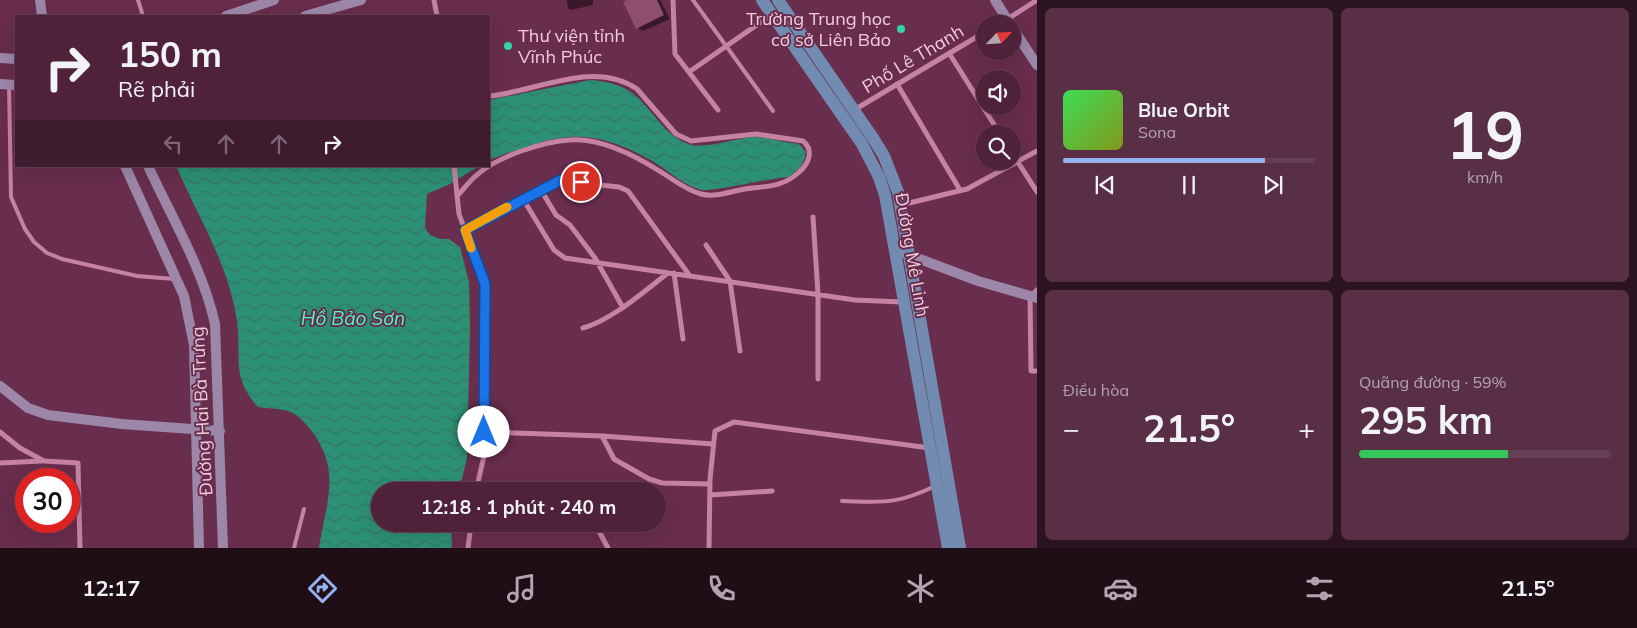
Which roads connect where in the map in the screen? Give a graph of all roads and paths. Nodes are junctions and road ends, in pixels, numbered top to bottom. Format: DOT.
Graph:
graph roads {
  1 [pos="40,0"];
  2 [pos="138,0"];
  3 [pos="274,0"];
  4 [pos="361,0"];
  5 [pos="434,0"];
  6 [pos="673,0"];
  7 [pos="693,0"];
  8 [pos="762,0"];
  9 [pos="778,0"];
  10 [pos="995,0"];
  11 [pos="1037,0"];
  12 [pos="772,14"];
  13 [pos="42,15"];
  14 [pos="143,15"];
  15 [pos="229,15"];
  16 [pos="308,15"];
  17 [pos="437,15"];
  18 [pos="1003,15"];
  19 [pos="1018,15"];
  20 [pos="976,38"];
  21 [pos="1021,42"];
  22 [pos="727,46"];
  23 [pos="949,54"];
  24 [pos="0,58"];
  25 [pos="15,59"];
  26 [pos="1037,65"];
  27 [pos="689,72"];
  28 [pos="897,84"];
  29 [pos="8,85"];
  30 [pos="490,96"];
  31 [pos="718,110"];
  32 [pos="854,110"];
  33 [pos="773,111"];
  34 [pos="994,125"];
  35 [pos="1037,151"];
  36 [pos="1021,160"];
  37 [pos="125,167"];
  38 [pos="148,167"];
  39 [pos="454,167"];
  40 [pos="1021,167"];
  41 [pos="1001,170"];
  42 [pos="541,190"];
  43 [pos="960,190"];
  44 [pos="1037,192"];
  45 [pos="457,193"];
  46 [pos="523,199"];
  47 [pos="901,205"];
  48 [pos="813,216"];
  49 [pos="465,230"];
  50 [pos="706,244"];
  51 [pos="894,248"];
  52 [pos="909,255"];
  53 [pos="599,264"];
  54 [pos="671,273"];
  55 [pos="690,276"];
  56 [pos="177,280"];
  57 [pos="730,281"];
  58 [pos="818,294"];
  59 [pos="1035,295"];
  60 [pos="903,302"];
  61 [pos="622,306"];
  62 [pos="583,328"];
  63 [pos="683,339"];
  64 [pos="740,351"];
  65 [pos="1037,371"];
  66 [pos="818,380"];
  67 [pos="0,386"];
  68 [pos="195,430"];
  69 [pos="220,431"];
  70 [pos="0,432"];
  71 [pos="484,432"];
  72 [pos="602,436"];
  73 [pos="714,444"];
  74 [pos="930,448"];
  75 [pos="44,461"];
  76 [pos="0,463"];
  77 [pos="478,482"];
  78 [pos="710,484"];
  79 [pos="937,485"];
  80 [pos="772,491"];
  81 [pos="710,495"];
  82 [pos="842,501"];
  83 [pos="304,509"];
  84 [pos="470,532"];
  85 [pos="599,532"];
  86 [pos="80,548"];
  87 [pos="199,548"];
  88 [pos="223,548"];
  89 [pos="294,548"];
  90 [pos="468,548"];
  91 [pos="608,548"];
  92 [pos="708,548"];
  93 [pos="948,548"];
  94 [pos="960,548"];
  1 -- 13 [label="main road"];
  2 -- 14 [label="lane"];
  3 -- 15 [label="main road"];
  4 -- 16 [label="main road"];
  5 -- 17 [label="street"];
  6 -- 27 [label="street"];
  7 -- 22 [label="lane"];
  8 -- 12 [label="main road, Đường Mê Linh"];
  9 -- 32 [label="main road, Đường Mê Linh"];
  10 -- 18 [label="main road"];
  11 -- 19 [label="street"];
  12 -- 22 [label="street"];
  12 -- 51 [label="main road, Đường Mê Linh"];
  20 -- 23 [label="street, Phố Lê Thanh"];
  21 -- 26 [label="main road"];
  22 -- 27 [label="street"];
  22 -- 33 [label="lane"];
  23 -- 28 [label="street, Phố Lê Thanh"];
  23 -- 34 [label="street"];
  24 -- 25 [label="main road"];
  27 -- 31 [label="street"];
  28 -- 32 [label="street, Phố Lê Thanh"];
  28 -- 43 [label="street"];
  29 -- 56 [label="lane"];
  30 -- 45 [label="street"];
  32 -- 47 [label="main road, Đường Mê Linh"];
  35 -- 36 [label="street"];
  37 -- 56 [label="main road, Đường Hai Bà Trưng"];
  38 -- 69 [label="main road, Đường Hai Bà Trưng"];
  39 -- 45 [label="street"];
  40 -- 44 [label="street"];
  41 -- 43 [label="street"];
  42 -- 46 [label="street"];
  42 -- 53 [label="street"];
  42 -- 55 [label="street"];
  43 -- 47 [label="street"];
  45 -- 49 [label="street"];
  46 -- 49 [label="street"];
  46 -- 53 [label="street"];
  47 -- 52 [label="main road, Đường Mê Linh"];
  48 -- 58 [label="street"];
  49 -- 71 [label="street"];
  50 -- 57 [label="street"];
  51 -- 52 [label="main road"];
  51 -- 60 [label="main road, Đường Mê Linh"];
  52 -- 59 [label="main road"];
  52 -- 94 [label="main road, Đường Mê Linh"];
  53 -- 54 [label="street"];
  53 -- 61 [label="street"];
  54 -- 55 [label="street"];
  54 -- 61 [label="street"];
  54 -- 63 [label="street"];
  55 -- 57 [label="street"];
  56 -- 68 [label="main road, Đường Hai Bà Trưng"];
  57 -- 58 [label="street"];
  57 -- 64 [label="street"];
  58 -- 60 [label="street"];
  58 -- 66 [label="street"];
  59 -- 65 [label="street"];
  60 -- 74 [label="main road, Đường Mê Linh"];
  61 -- 62 [label="street"];
  67 -- 68 [label="main road"];
  68 -- 69 [label="main road"];
  68 -- 87 [label="main road, Đường Hai Bà Trưng"];
  69 -- 88 [label="main road, Đường Hai Bà Trưng"];
  70 -- 75 [label="street"];
  71 -- 72 [label="street"];
  71 -- 77 [label="street"];
  72 -- 73 [label="street"];
  72 -- 78 [label="street"];
  73 -- 74 [label="street"];
  73 -- 78 [label="street"];
  74 -- 79 [label="main road, Đường Mê Linh"];
  75 -- 76 [label="street"];
  75 -- 86 [label="street"];
  78 -- 81 [label="street"];
  79 -- 82 [label="lane"];
  79 -- 93 [label="main road, Đường Mê Linh"];
  80 -- 81 [label="street"];
  81 -- 92 [label="street"];
  83 -- 89 [label="lane"];
  84 -- 90 [label="street"];
  85 -- 91 [label="street"];
}
